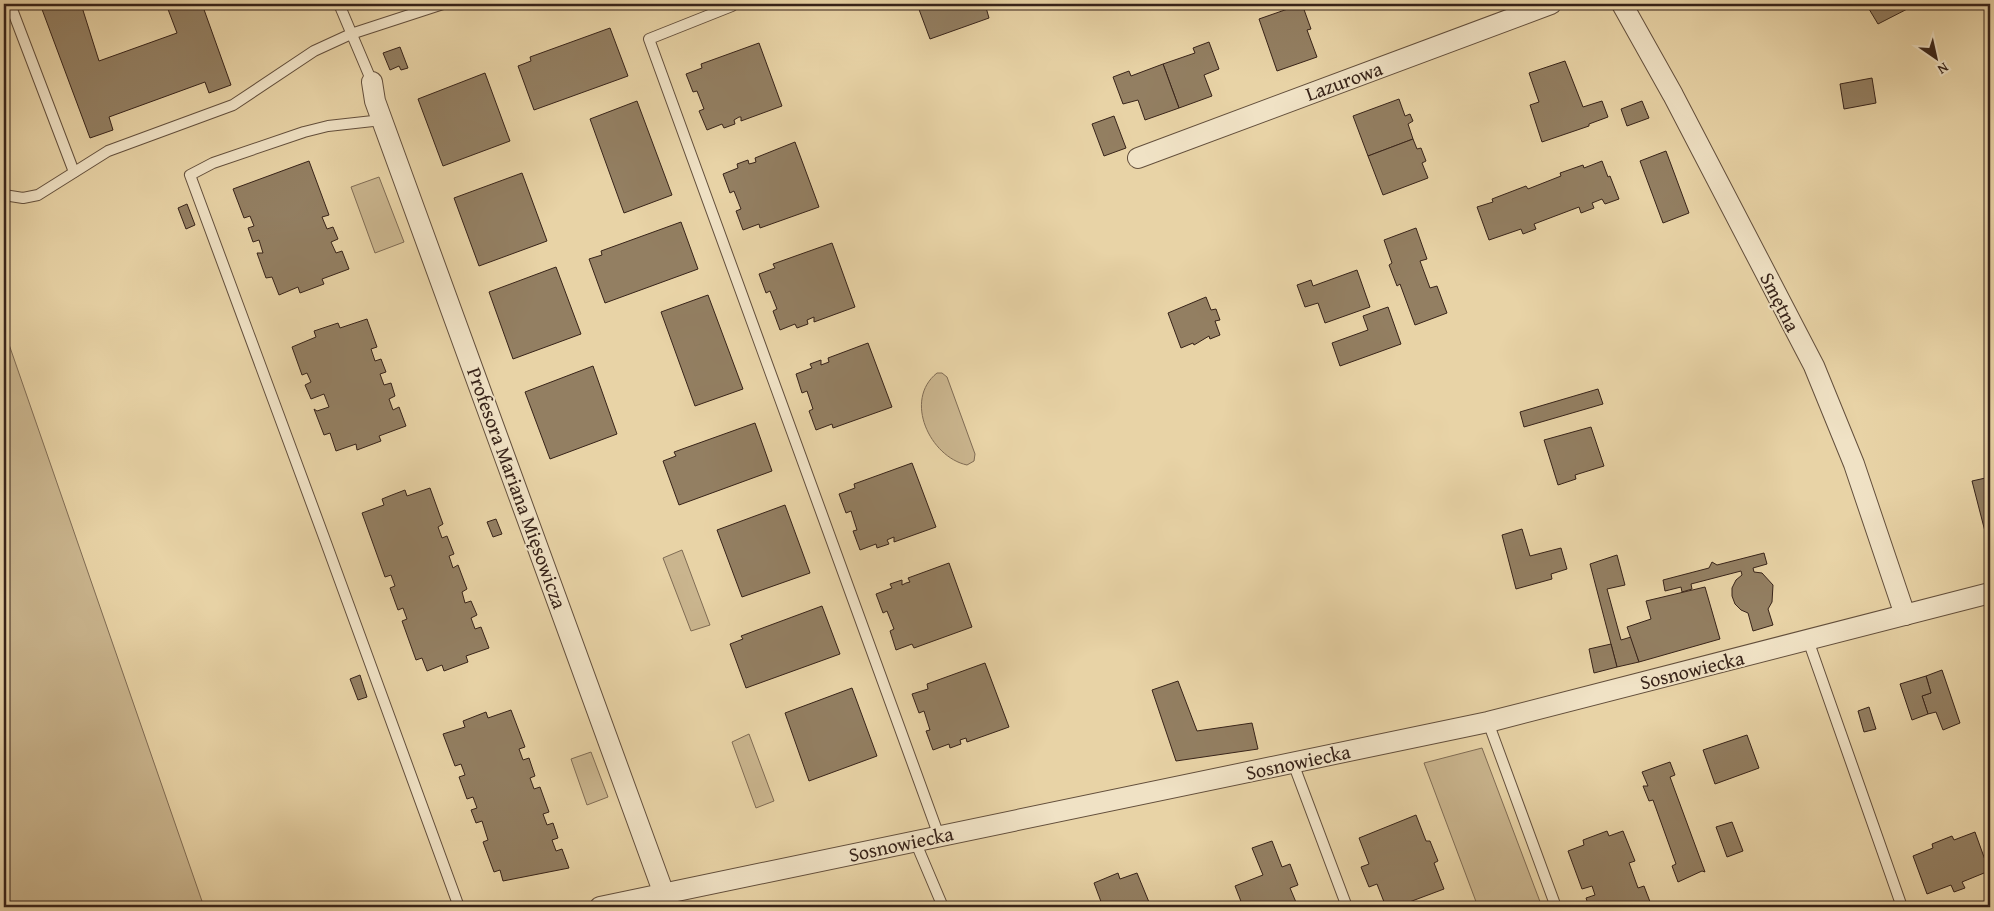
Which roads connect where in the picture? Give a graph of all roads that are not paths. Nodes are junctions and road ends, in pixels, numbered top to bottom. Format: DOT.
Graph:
graph roads {
  1 [pos="10,4"];
  2 [pos="340,4"];
  3 [pos="443,4"];
  4 [pos="731,4"];
  5 [pos="1551,4"];
  6 [pos="1622,4"];
  7 [pos="352,34"];
  8 [pos="372,82"];
  9 [pos="382,120"];
  10 [pos="1138,158"];
  11 [pos="74,172"];
  12 [pos="4,195"];
  13 [pos="1990,593"];
  14 [pos="1905,615"];
  15 [pos="1808,640"];
  16 [pos="1488,722"];
  17 [pos="1293,763"];
  18 [pos="939,836"];
  19 [pos="915,841"];
  20 [pos="664,894"];
  21 [pos="459,907"];
  22 [pos="600,907"];
  23 [pos="943,907"];
  24 [pos="1347,907"];
  25 [pos="1556,907"];
  26 [pos="1902,907"];
  1 -- 11 [label="lane"];
  2 -- 7 [label="lane"];
  3 -- 7 [label="lane"];
  4 -- 18 [label="lane"];
  5 -- 10 [label="street, Lazurowa"];
  6 -- 14 [label="street, Smętna"];
  7 -- 8 [label="lane"];
  7 -- 11 [label="lane"];
  8 -- 9 [label="street, Profesora Mariana Mięsowicza"];
  9 -- 20 [label="street, Profesora Mariana Mięsowicza"];
  9 -- 21 [label="lane"];
  11 -- 12 [label="lane"];
  13 -- 14 [label="street, Sosnowiecka"];
  14 -- 15 [label="street, Sosnowiecka"];
  15 -- 16 [label="street, Sosnowiecka"];
  15 -- 26 [label="lane"];
  16 -- 17 [label="street, Sosnowiecka"];
  16 -- 25 [label="lane"];
  17 -- 18 [label="street, Sosnowiecka"];
  17 -- 24 [label="lane"];
  18 -- 19 [label="street, Sosnowiecka"];
  19 -- 20 [label="street, Sosnowiecka"];
  19 -- 23 [label="lane"];
  20 -- 22 [label="street, Sosnowiecka"];
}
